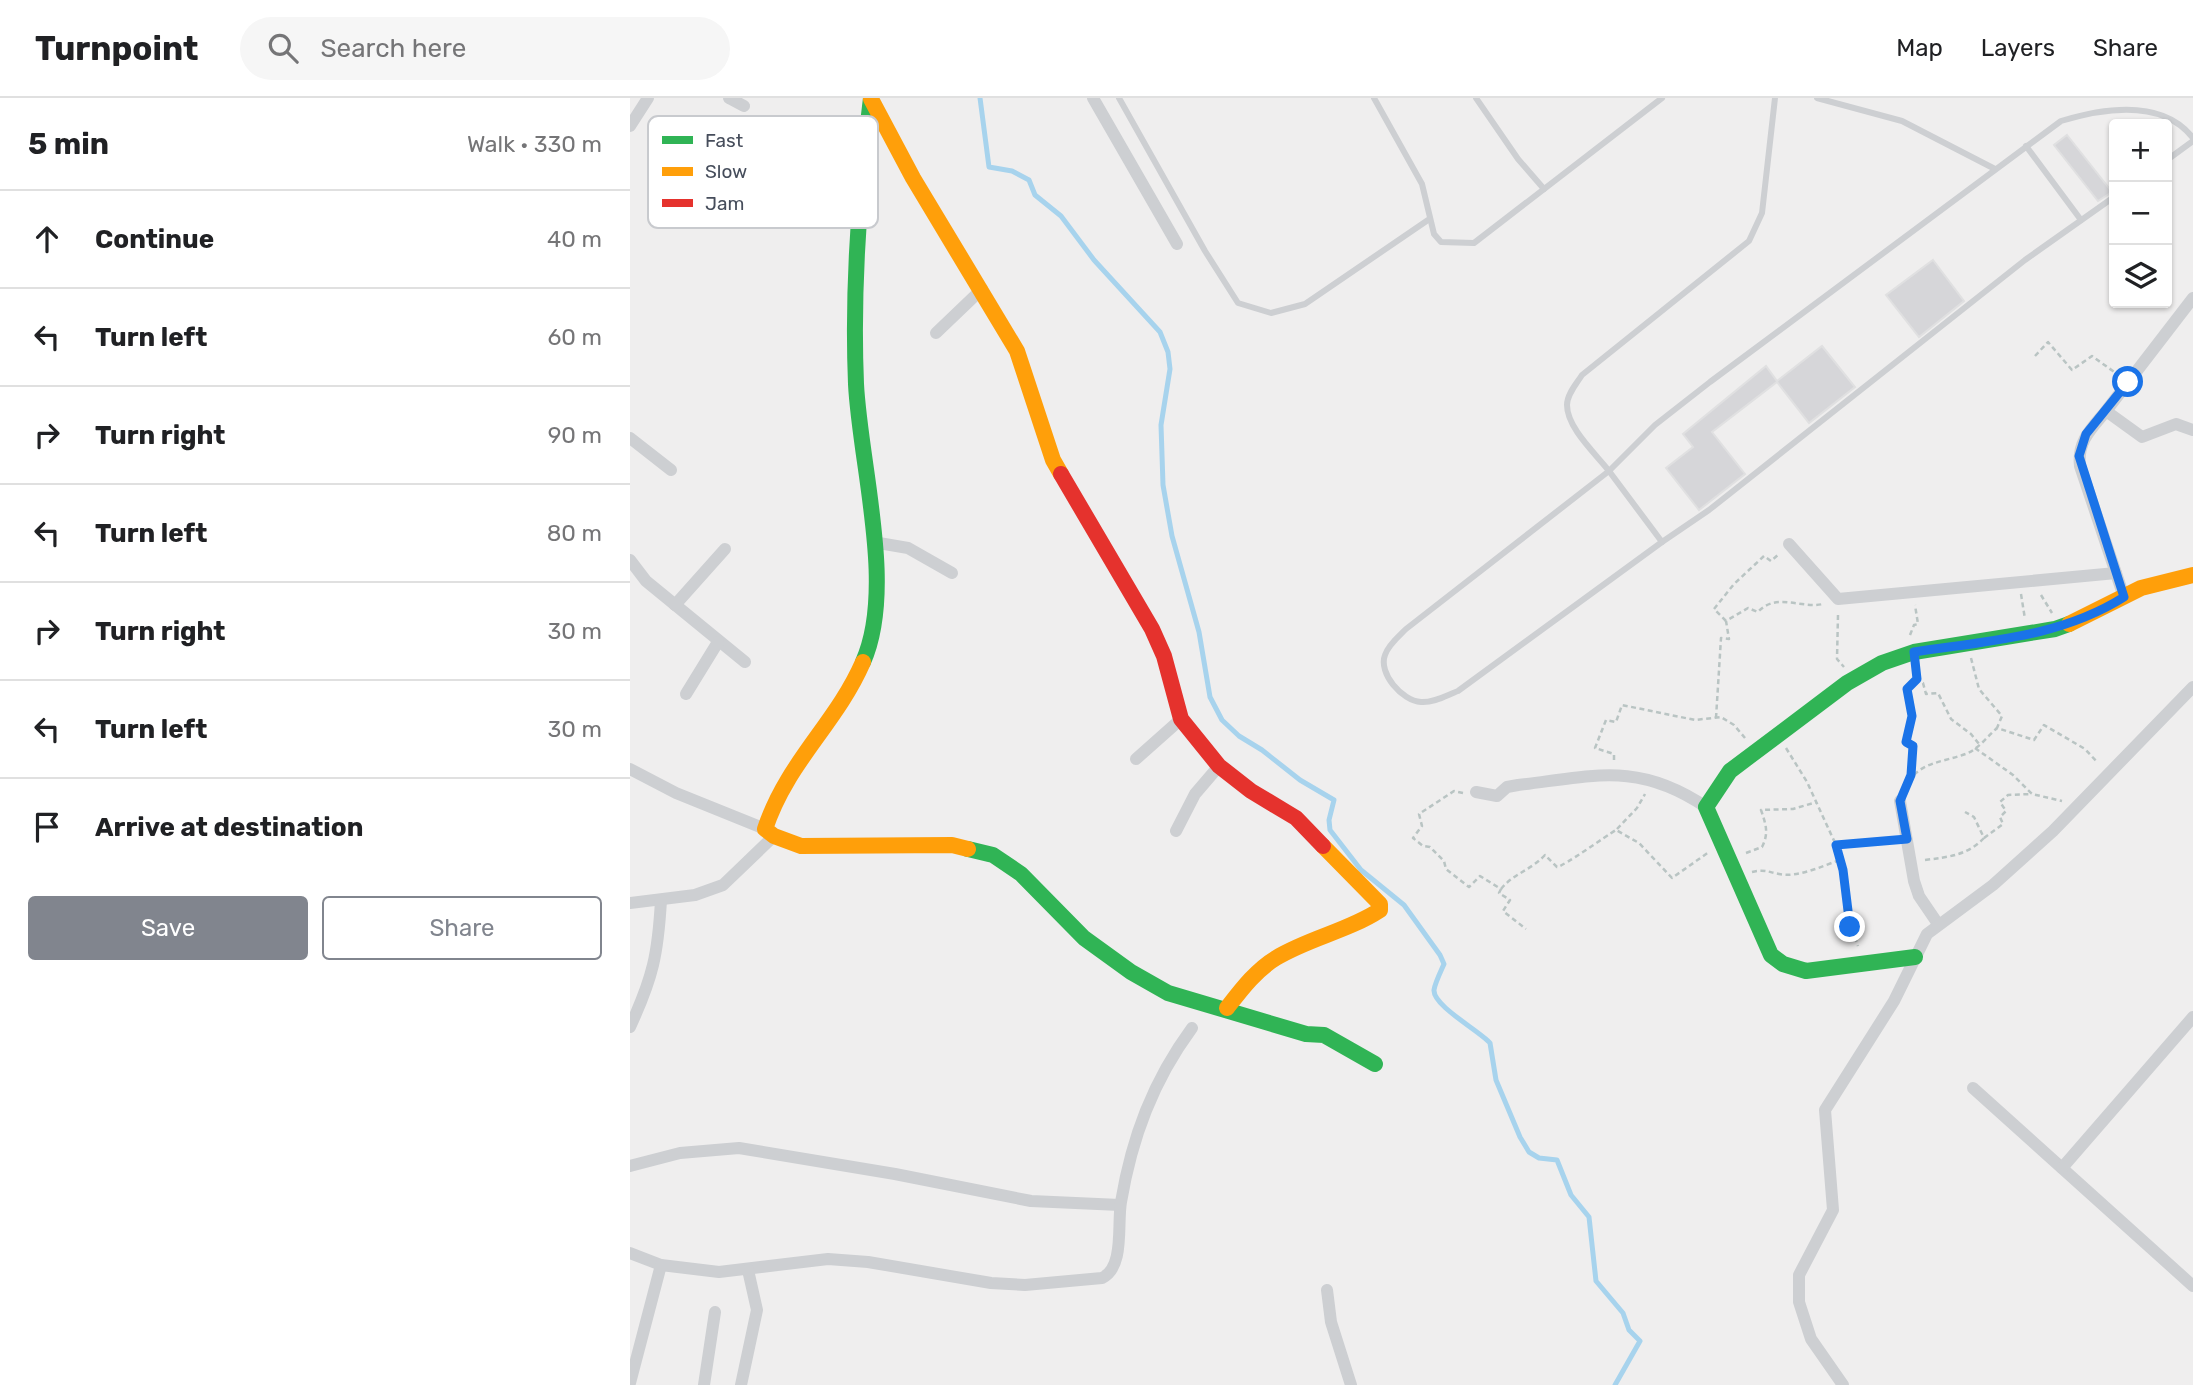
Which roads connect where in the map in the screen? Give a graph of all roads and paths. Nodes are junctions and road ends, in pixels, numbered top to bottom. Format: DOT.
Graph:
graph roads {
  1 [pos="648,98"];
  2 [pos="729,98"];
  3 [pos="871,98"];
  4 [pos="1093,98"];
  5 [pos="1119,98"];
  6 [pos="1374,98"];
  7 [pos="1476,98"];
  8 [pos="1662,98"];
  9 [pos="1775,98"];
  10 [pos="1816,98"];
  11 [pos="744,106"];
  12 [pos="869,116"];
  13 [pos="630,126"];
  14 [pos="2193,140"];
  15 [pos="2026,146"];
  16 [pos="2172,156"];
  17 [pos="1995,169"];
  18 [pos="1544,189"];
  19 [pos="2109,200"];
  20 [pos="1428,220"];
  21 [pos="2081,220"];
  22 [pos="859,228"];
  23 [pos="1177,244"];
  24 [pos="982,289"];
  25 [pos="2193,298"];
  26 [pos="936,333"];
  27 [pos="2035,356"];
  28 [pos="2128,382"];
  29 [pos="2106,411"];
  30 [pos="2193,430"];
  31 [pos="630,438"];
  32 [pos="671,470"];
  33 [pos="1609,471"];
  34 [pos="873,542"];
  35 [pos="1662,542"];
  36 [pos="1789,544"];
  37 [pos="726,549"];
  38 [pos="630,560"];
  39 [pos="951,573"];
  40 [pos="2116,573"];
  41 [pos="2193,575"];
  42 [pos="2039,580"];
  43 [pos="2019,581"];
  44 [pos="1912,592"];
  45 [pos="2124,597"];
  46 [pos="1838,599"];
  47 [pos="675,606"];
  48 [pos="1726,621"];
  49 [pos="2056,629"];
  50 [pos="2028,635"];
  51 [pos="718,642"];
  52 [pos="1968,644"];
  53 [pos="1914,652"];
  54 [pos="745,662"];
  55 [pos="1917,679"];
  56 [pos="1847,684"];
  57 [pos="2193,687"];
  58 [pos="686,694"];
  59 [pos="1716,718"];
  60 [pos="1181,719"];
  61 [pos="1997,727"];
  62 [pos="1778,734"];
  63 [pos="1977,746"];
  64 [pos="1754,752"];
  65 [pos="1136,759"];
  66 [pos="1219,766"];
  67 [pos="630,769"];
  68 [pos="2108,773"];
  69 [pos="1612,774"];
  70 [pos="1911,775"];
  71 [pos="1656,781"];
  72 [pos="1476,792"];
  73 [pos="2032,794"];
  74 [pos="1900,801"];
  75 [pos="1817,802"];
  76 [pos="1706,807"];
  77 [pos="2073,810"];
  78 [pos="1965,812"];
  79 [pos="1616,830"];
  80 [pos="1176,831"];
  81 [pos="769,832"];
  82 [pos="1984,838"];
  83 [pos="1907,839"];
  84 [pos="1836,845"];
  85 [pos="1726,853"];
  86 [pos="1840,860"];
  87 [pos="1912,862"];
  88 [pos="1738,879"];
  89 [pos="1501,889"];
  90 [pos="661,900"];
  91 [pos="630,903"];
  92 [pos="1938,925"];
  93 [pos="1527,929"];
  94 [pos="1915,957"];
  95 [pos="1865,961"];
  96 [pos="1227,1008"];
  97 [pos="2193,1017"];
  98 [pos="630,1027"];
  99 [pos="1192,1028"];
  100 [pos="1375,1065"];
  101 [pos="1973,1088"];
  102 [pos="630,1166"];
  103 [pos="2062,1168"];
  104 [pos="1120,1205"];
  105 [pos="630,1253"];
  106 [pos="661,1265"];
  107 [pos="748,1270"];
  108 [pos="2193,1286"];
  109 [pos="1326,1290"];
  110 [pos="715,1312"];
  111 [pos="635,1348"];
  112 [pos="1831,1368"];
  113 [pos="630,1383"];
  114 [pos="704,1385"];
  115 [pos="741,1385"];
  116 [pos="1352,1385"];
  117 [pos="1828,1385"];
  118 [pos="1843,1385"];
  1 -- 13 [label="street"];
  2 -- 11 [label="street"];
  3 -- 12 [label="street"];
  3 -- 24 [label="street"];
  4 -- 23 [label="street"];
  5 -- 20 [label="lane"];
  6 -- 20 [label="lane"];
  7 -- 18 [label="lane"];
  8 -- 18 [label="lane"];
  9 -- 33 [label="lane"];
  10 -- 17 [label="lane"];
  14 -- 15 [label="lane"];
  14 -- 16 [label="lane"];
  15 -- 17 [label="lane"];
  15 -- 21 [label="lane"];
  17 -- 33 [label="lane"];
  18 -- 20 [label="lane"];
  19 -- 21 [label="lane"];
  21 -- 35 [label="lane"];
  22 -- 34 [label="street"];
  24 -- 26 [label="street"];
  24 -- 60 [label="street"];
  25 -- 28 [label="street"];
  27 -- 28 [label="path"];
  28 -- 29 [label="street"];
  29 -- 30 [label="street"];
  29 -- 40 [label="street"];
  31 -- 32 [label="street"];
  33 -- 35 [label="lane"];
  33 -- 35 [label="lane"];
  34 -- 39 [label="street"];
  34 -- 81 [label="street"];
  36 -- 46 [label="street"];
  36 -- 48 [label="path"];
  37 -- 47 [label="street"];
  38 -- 47 [label="street"];
  40 -- 42 [label="street"];
  40 -- 45 [label="street"];
  41 -- 45 [label="street"];
  42 -- 43 [label="street"];
  42 -- 49 [label="path"];
  43 -- 44 [label="street"];
  43 -- 50 [label="path"];
  44 -- 46 [label="street"];
  44 -- 53 [label="path"];
  45 -- 49 [label="street"];
  46 -- 48 [label="path"];
  46 -- 56 [label="path"];
  47 -- 51 [label="street"];
  48 -- 59 [label="path"];
  49 -- 50 [label="street"];
  50 -- 52 [label="street"];
  51 -- 54 [label="street"];
  51 -- 58 [label="street"];
  52 -- 53 [label="street"];
  52 -- 61 [label="path"];
  53 -- 55 [label="path"];
  53 -- 56 [label="street"];
  55 -- 63 [label="path"];
  55 -- 70 [label="path"];
  56 -- 62 [label="street"];
  57 -- 68 [label="street"];
  59 -- 64 [label="path"];
  59 -- 69 [label="path"];
  60 -- 65 [label="street"];
  60 -- 66 [label="street"];
  61 -- 63 [label="path"];
  61 -- 68 [label="path"];
  62 -- 64 [label="street"];
  62 -- 75 [label="path"];
  63 -- 70 [label="path"];
  63 -- 73 [label="path"];
  64 -- 76 [label="street"];
  66 -- 80 [label="street"];
  66 -- 96 [label="street"];
  67 -- 81 [label="street"];
  68 -- 77 [label="street"];
  69 -- 71 [label="street"];
  69 -- 72 [label="street"];
  70 -- 74 [label="path"];
  71 -- 76 [label="street"];
  71 -- 79 [label="path"];
  72 -- 89 [label="path"];
  73 -- 77 [label="path"];
  73 -- 82 [label="path"];
  74 -- 83 [label="street"];
  75 -- 84 [label="path"];
  75 -- 85 [label="path"];
  76 -- 85 [label="street"];
  77 -- 92 [label="street"];
  78 -- 82 [label="path"];
  79 -- 85 [label="path"];
  79 -- 89 [label="path"];
  81 -- 90 [label="street"];
  81 -- 96 [label="street"];
  82 -- 87 [label="path"];
  83 -- 84 [label="path"];
  83 -- 87 [label="street"];
  84 -- 86 [label="path"];
  85 -- 88 [label="street"];
  86 -- 88 [label="path"];
  86 -- 95 [label="path"];
  87 -- 92 [label="street"];
  88 -- 95 [label="street"];
  89 -- 93 [label="path"];
  90 -- 91 [label="street"];
  90 -- 98 [label="street"];
  92 -- 94 [label="street"];
  94 -- 95 [label="street"];
  94 -- 112 [label="street"];
  96 -- 100 [label="street"];
  97 -- 103 [label="street"];
  99 -- 104 [label="street"];
  101 -- 103 [label="street"];
  102 -- 104 [label="street"];
  103 -- 108 [label="street"];
  104 -- 107 [label="street"];
  105 -- 106 [label="street"];
  106 -- 107 [label="street"];
  106 -- 111 [label="street"];
  107 -- 115 [label="street"];
  109 -- 116 [label="street"];
  110 -- 114 [label="street"];
  111 -- 113 [label="street"];
  112 -- 117 [label="street"];
  112 -- 118 [label="street"];
}
